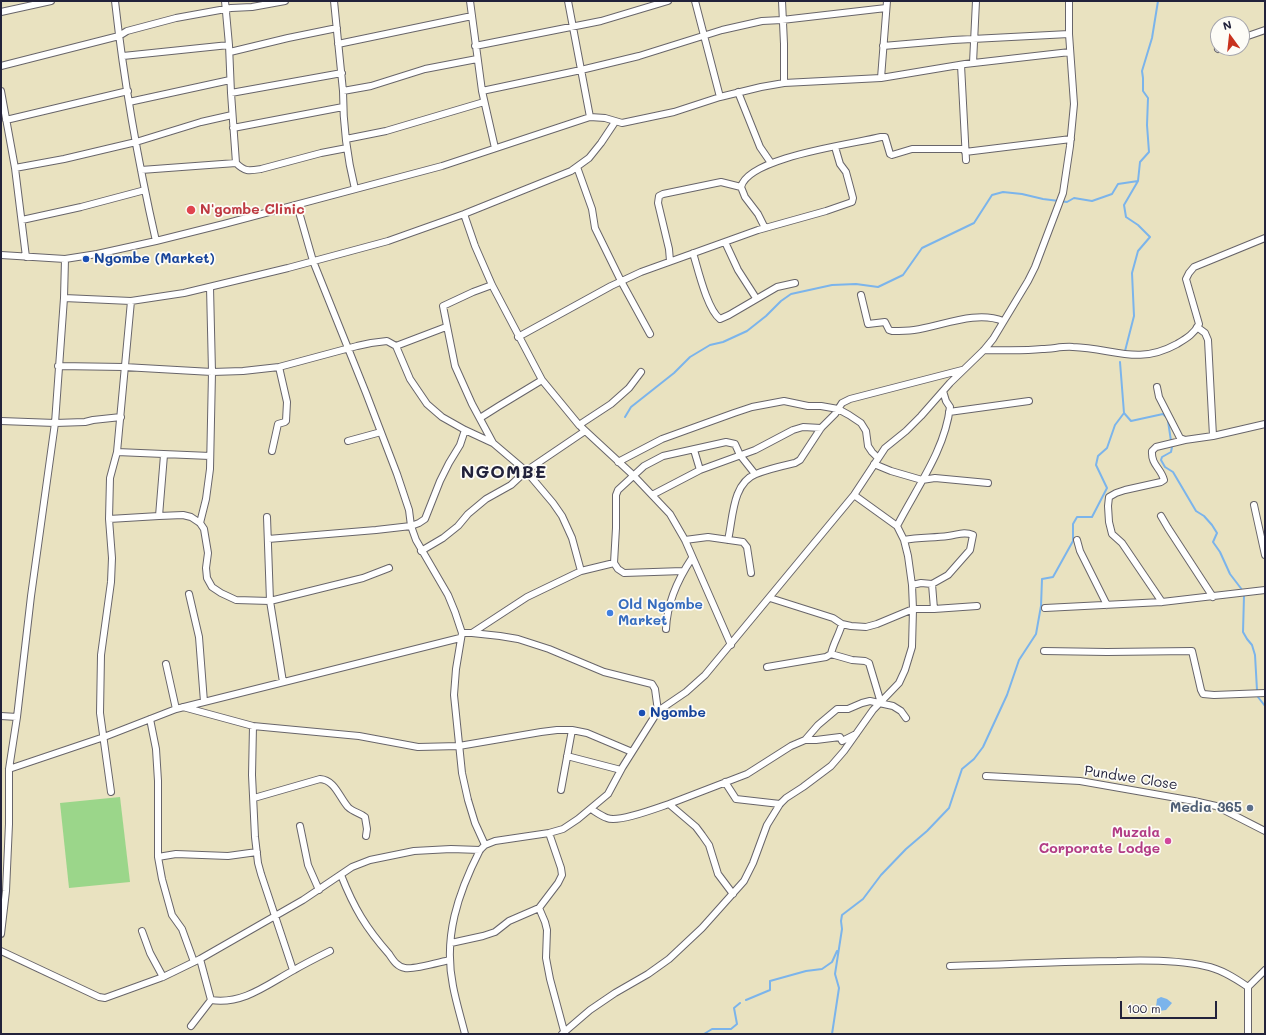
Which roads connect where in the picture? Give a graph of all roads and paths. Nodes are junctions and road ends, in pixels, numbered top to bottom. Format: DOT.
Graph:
graph roads {
  1 [pos="51,1"];
  2 [pos="115,1"];
  3 [pos="225,1"];
  4 [pos="285,1"];
  5 [pos="334,1"];
  6 [pos="470,1"];
  7 [pos="568,1"];
  8 [pos="668,1"];
  9 [pos="695,1"];
  10 [pos="782,1"];
  11 [pos="887,1"];
  12 [pos="976,1"];
  13 [pos="1069,1"];
  14 [pos="886,8"];
  15 [pos="226,10"];
  16 [pos="1,12"];
  17 [pos="472,16"];
  18 [pos="782,20"];
  19 [pos="572,27"];
  20 [pos="337,28"];
  21 [pos="1265,30"];
  22 [pos="1069,34"];
  23 [pos="1250,35"];
  24 [pos="119,36"];
  25 [pos="705,36"];
  26 [pos="975,38"];
  27 [pos="338,44"];
  28 [pos="229,45"];
  29 [pos="475,46"];
  30 [pos="883,46"];
  31 [pos="230,52"];
  32 [pos="1070,52"];
  33 [pos="123,56"];
  34 [pos="477,59"];
  35 [pos="973,63"];
  36 [pos="961,65"];
  37 [pos="1,66"];
  38 [pos="581,70"];
  39 [pos="342,73"];
  40 [pos="881,78"];
  41 [pos="230,80"];
  42 [pos="784,83"];
  43 [pos="1,91"];
  44 [pos="128,91"];
  45 [pos="482,91"];
  46 [pos="343,92"];
  47 [pos="738,92"];
  48 [pos="231,93"];
  49 [pos="720,97"];
  50 [pos="129,102"];
  51 [pos="484,102"];
  52 [pos="343,107"];
  53 [pos="232,116"];
  54 [pos="590,117"];
  55 [pos="6,120"];
  56 [pos="615,122"];
  57 [pos="233,128"];
  58 [pos="346,138"];
  59 [pos="1071,139"];
  60 [pos="136,142"];
  61 [pos="835,146"];
  62 [pos="347,148"];
  63 [pos="494,148"];
  64 [pos="965,150"];
  65 [pos="966,160"];
  66 [pos="236,163"];
  67 [pos="771,163"];
  68 [pos="577,167"];
  69 [pos="15,168"];
  70 [pos="141,170"];
  71 [pos="741,188"];
  72 [pos="355,189"];
  73 [pos="145,190"];
  74 [pos="297,206"];
  75 [pos="464,214"];
  76 [pos="22,220"];
  77 [pos="765,228"];
  78 [pos="1265,238"];
  79 [pos="156,241"];
  80 [pos="725,242"];
  81 [pos="693,253"];
  82 [pos="1,255"];
  83 [pos="26,257"];
  84 [pos="65,259"];
  85 [pos="312,261"];
  86 [pos="670,261"];
  87 [pos="621,281"];
  88 [pos="795,283"];
  89 [pos="492,285"];
  90 [pos="210,287"];
  91 [pos="861,295"];
  92 [pos="64,298"];
  93 [pos="756,298"];
  94 [pos="131,301"];
  95 [pos="1004,322"];
  96 [pos="446,327"];
  97 [pos="1197,327"];
  98 [pos="650,334"];
  99 [pos="518,337"];
  100 [pos="396,346"];
  101 [pos="348,348"];
  102 [pos="984,350"];
  103 [pos="58,366"];
  104 [pos="124,367"];
  105 [pos="280,367"];
  106 [pos="963,370"];
  107 [pos="212,372"];
  108 [pos="641,372"];
  109 [pos="542,380"];
  110 [pos="1156,386"];
  111 [pos="943,391"];
  112 [pos="1029,401"];
  113 [pos="838,409"];
  114 [pos="949,412"];
  115 [pos="121,417"];
  116 [pos="480,418"];
  117 [pos="1,421"];
  118 [pos="55,423"];
  119 [pos="1265,424"];
  120 [pos="579,425"];
  121 [pos="821,428"];
  122 [pos="465,430"];
  123 [pos="585,431"];
  124 [pos="381,432"];
  125 [pos="1213,436"];
  126 [pos="1185,440"];
  127 [pos="348,441"];
  128 [pos="493,443"];
  129 [pos="694,450"];
  130 [pos="272,451"];
  131 [pos="117,452"];
  132 [pos="164,455"];
  133 [pos="740,455"];
  134 [pos="210,456"];
  135 [pos="878,458"];
  136 [pos="618,462"];
  137 [pos="874,464"];
  138 [pos="700,470"];
  139 [pos="526,471"];
  140 [pos="755,474"];
  141 [pos="633,476"];
  142 [pos="922,480"];
  143 [pos="988,483"];
  144 [pos="652,495"];
  145 [pos="854,495"];
  146 [pos="1254,504"];
  147 [pos="158,516"];
  148 [pos="1161,516"];
  149 [pos="267,517"];
  150 [pos="109,519"];
  151 [pos="200,523"];
  152 [pos="411,526"];
  153 [pos="897,526"];
  154 [pos="268,539"];
  155 [pos="685,540"];
  156 [pos="728,540"];
  157 [pos="904,540"];
  158 [pos="1077,540"];
  159 [pos="422,550"];
  160 [pos="1265,555"];
  161 [pos="692,558"];
  162 [pos="614,563"];
  163 [pos="389,568"];
  164 [pos="581,570"];
  165 [pos="683,571"];
  166 [pos="751,573"];
  167 [pos="932,584"];
  168 [pos="912,586"];
  169 [pos="1265,590"];
  170 [pos="189,594"];
  171 [pos="1213,596"];
  172 [pos="770,598"];
  173 [pos="270,601"];
  174 [pos="1162,602"];
  175 [pos="1107,605"];
  176 [pos="977,606"];
  177 [pos="1045,608"];
  178 [pos="913,609"];
  179 [pos="934,609"];
  180 [pos="842,624"];
  181 [pos="666,629"];
  182 [pos="472,633"];
  183 [pos="461,636"];
  184 [pos="730,645"];
  185 [pos="1044,651"];
  186 [pos="831,654"];
  187 [pos="166,664"];
  188 [pos="767,667"];
  189 [pos="283,682"];
  190 [pos="1265,693"];
  191 [pos="204,702"];
  192 [pos="881,703"];
  193 [pos="183,708"];
  194 [pos="176,709"];
  195 [pos="658,711"];
  196 [pos="1,716"];
  197 [pos="17,717"];
  198 [pos="906,718"];
  199 [pos="150,719"];
  200 [pos="253,726"];
  201 [pos="572,730"];
  202 [pos="858,732"];
  203 [pos="104,737"];
  204 [pos="805,740"];
  205 [pos="459,746"];
  206 [pos="632,752"];
  207 [pos="567,756"];
  208 [pos="9,769"];
  209 [pos="621,770"];
  210 [pos="986,776"];
  211 [pos="725,782"];
  212 [pos="561,790"];
  213 [pos="111,792"];
  214 [pos="254,798"];
  215 [pos="669,804"];
  216 [pos="780,804"];
  217 [pos="591,809"];
  218 [pos="300,826"];
  219 [pos="1265,831"];
  220 [pos="549,834"];
  221 [pos="366,836"];
  222 [pos="482,848"];
  223 [pos="257,852"];
  224 [pos="158,857"];
  225 [pos="342,875"];
  226 [pos="319,890"];
  227 [pos="733,894"];
  228 [pos="539,908"];
  229 [pos="274,916"];
  230 [pos="142,931"];
  231 [pos="1,934"];
  232 [pos="451,943"];
  233 [pos="1,951"];
  234 [pos="330,951"];
  235 [pos="200,960"];
  236 [pos="450,960"];
  237 [pos="194,962"];
  238 [pos="950,966"];
  239 [pos="293,970"];
  240 [pos="1265,970"];
  241 [pos="163,976"];
  242 [pos="1248,987"];
  243 [pos="211,1000"];
  244 [pos="191,1026"];
  245 [pos="563,1033"];
  246 [pos="465,1034"];
  247 [pos="1248,1034"];
  1 -- 16 [label="street"];
  2 -- 24 [label="street"];
  3 -- 15 [label="street"];
  4 -- 15 [label="street"];
  5 -- 20 [label="street"];
  6 -- 17 [label="street"];
  7 -- 19 [label="street"];
  8 -- 19 [label="street"];
  9 -- 25 [label="street"];
  10 -- 18 [label="street"];
  11 -- 14 [label="street"];
  12 -- 26 [label="street"];
  13 -- 22 [label="street"];
  14 -- 18 [label="street"];
  14 -- 30 [label="street"];
  15 -- 24 [label="street"];
  15 -- 28 [label="street"];
  17 -- 27 [label="street"];
  17 -- 29 [label="street"];
  18 -- 25 [label="street"];
  18 -- 42 [label="street"];
  19 -- 29 [label="street"];
  19 -- 38 [label="street"];
  20 -- 27 [label="street"];
  20 -- 31 [label="street"];
  21 -- 23 [label="street"];
  22 -- 26 [label="street"];
  22 -- 32 [label="street"];
  24 -- 33 [label="street"];
  24 -- 37 [label="street"];
  25 -- 38 [label="street"];
  25 -- 49 [label="street"];
  26 -- 30 [label="street"];
  26 -- 35 [label="street"];
  27 -- 39 [label="street"];
  28 -- 31 [label="street"];
  28 -- 33 [label="street"];
  29 -- 34 [label="street"];
  30 -- 40 [label="street"];
  31 -- 41 [label="street"];
  32 -- 35 [label="street"];
  32 -- 59 [label="street"];
  33 -- 44 [label="street"];
  34 -- 45 [label="street"];
  34 -- 46 [label="street"];
  35 -- 36 [label="street"];
  36 -- 40 [label="street"];
  36 -- 64 [label="street"];
  38 -- 45 [label="street"];
  38 -- 54 [label="street"];
  39 -- 46 [label="street"];
  39 -- 48 [label="street"];
  40 -- 42 [label="street"];
  41 -- 48 [label="street"];
  41 -- 50 [label="street"];
  42 -- 47 [label="street"];
  43 -- 55 [label="street"];
  44 -- 50 [label="street"];
  44 -- 55 [label="street"];
  45 -- 51 [label="street"];
  46 -- 52 [label="street"];
  47 -- 49 [label="street"];
  47 -- 67 [label="street"];
  48 -- 53 [label="street"];
  49 -- 56 [label="street"];
  50 -- 60 [label="street"];
  51 -- 58 [label="street"];
  51 -- 63 [label="street"];
  52 -- 57 [label="street"];
  52 -- 58 [label="street"];
  53 -- 57 [label="street"];
  53 -- 60 [label="street"];
  54 -- 56 [label="street"];
  54 -- 63 [label="street"];
  55 -- 69 [label="street"];
  56 -- 68 [label="street"];
  57 -- 66 [label="street"];
  58 -- 62 [label="street"];
  59 -- 64 [label="street"];
  59 -- 95 [label="street"];
  60 -- 69 [label="street"];
  60 -- 70 [label="street"];
  61 -- 64 [label="street"];
  61 -- 67 [label="street"];
  61 -- 77 [label="street"];
  62 -- 66 [label="street"];
  62 -- 72 [label="street"];
  63 -- 72 [label="street"];
  64 -- 65 [label="street"];
  66 -- 70 [label="street"];
  67 -- 71 [label="street"];
  68 -- 75 [label="street"];
  68 -- 87 [label="street"];
  69 -- 76 [label="street"];
  70 -- 73 [label="street"];
  71 -- 77 [label="street"];
  71 -- 86 [label="street"];
  72 -- 74 [label="street"];
  73 -- 76 [label="street"];
  73 -- 79 [label="street"];
  74 -- 79 [label="street"];
  74 -- 85 [label="street"];
  75 -- 85 [label="street"];
  75 -- 89 [label="street"];
  76 -- 83 [label="street"];
  77 -- 80 [label="street"];
  78 -- 97 [label="street"];
  79 -- 84 [label="street"];
  80 -- 81 [label="street"];
  80 -- 93 [label="street"];
  81 -- 86 [label="street"];
  81 -- 93 [label="street"];
  82 -- 83 [label="street"];
  83 -- 84 [label="street"];
  84 -- 92 [label="street"];
  85 -- 90 [label="street"];
  85 -- 101 [label="street"];
  86 -- 87 [label="street"];
  87 -- 98 [label="street"];
  87 -- 99 [label="street"];
  88 -- 93 [label="street"];
  89 -- 96 [label="street"];
  89 -- 99 [label="street"];
  90 -- 94 [label="street"];
  90 -- 107 [label="street"];
  91 -- 95 [label="street"];
  92 -- 94 [label="street"];
  92 -- 103 [label="street"];
  94 -- 104 [label="street"];
  95 -- 102 [label="street"];
  96 -- 100 [label="street"];
  96 -- 116 [label="street"];
  97 -- 102 [label="street"];
  97 -- 125 [label="street"];
  99 -- 109 [label="street"];
  100 -- 101 [label="street"];
  100 -- 122 [label="street"];
  101 -- 105 [label="street"];
  101 -- 124 [label="street"];
  102 -- 106 [label="street"];
  103 -- 104 [label="street"];
  103 -- 118 [label="street"];
  104 -- 107 [label="street"];
  104 -- 115 [label="street"];
  105 -- 107 [label="street"];
  105 -- 130 [label="street"];
  106 -- 111 [label="street"];
  106 -- 113 [label="street"];
  107 -- 134 [label="street"];
  108 -- 120 [label="street"];
  109 -- 116 [label="street"];
  109 -- 120 [label="street"];
  110 -- 126 [label="street"];
  111 -- 114 [label="street"];
  111 -- 135 [label="street"];
  112 -- 114 [label="street"];
  113 -- 121 [label="street"];
  113 -- 135 [label="street"];
  113 -- 136 [label="street"];
  114 -- 142 [label="street"];
  115 -- 118 [label="street"];
  115 -- 131 [label="street"];
  116 -- 128 [label="street"];
  117 -- 118 [label="street"];
  118 -- 197 [label="street"];
  119 -- 125 [label="street"];
  120 -- 123 [label="street"];
  121 -- 133 [label="street"];
  121 -- 140 [label="street"];
  122 -- 128 [label="street"];
  122 -- 152 [label="street"];
  123 -- 136 [label="street"];
  123 -- 139 [label="street"];
  124 -- 127 [label="street"];
  124 -- 152 [label="street"];
  125 -- 126 [label="street"];
  126 -- 174 [label="street"];
  128 -- 139 [label="street"];
  129 -- 133 [label="street"];
  129 -- 138 [label="street"];
  129 -- 141 [label="street"];
  131 -- 132 [label="street"];
  131 -- 150 [label="street"];
  132 -- 134 [label="street"];
  132 -- 147 [label="street"];
  133 -- 138 [label="street"];
  133 -- 140 [label="street"];
  134 -- 151 [label="street"];
  135 -- 137 [label="street"];
  136 -- 141 [label="street"];
  137 -- 142 [label="street"];
  137 -- 145 [label="street"];
  138 -- 144 [label="street"];
  139 -- 159 [label="street"];
  139 -- 164 [label="street"];
  140 -- 156 [label="street"];
  141 -- 144 [label="street"];
  141 -- 162 [label="street"];
  142 -- 143 [label="street"];
  142 -- 153 [label="street"];
  144 -- 155 [label="street"];
  145 -- 153 [label="street"];
  145 -- 172 [label="street"];
  146 -- 160 [label="street"];
  147 -- 150 [label="street"];
  147 -- 151 [label="street"];
  148 -- 171 [label="street"];
  149 -- 154 [label="street"];
  150 -- 203 [label="street"];
  151 -- 173 [label="street"];
  152 -- 154 [label="street"];
  152 -- 159 [label="street"];
  153 -- 157 [label="street"];
  154 -- 173 [label="street"];
  155 -- 156 [label="street"];
  155 -- 161 [label="street"];
  156 -- 166 [label="street"];
  157 -- 167 [label="street"];
  157 -- 168 [label="street"];
  158 -- 175 [label="street"];
  159 -- 183 [label="street"];
  161 -- 165 [label="street"];
  161 -- 184 [label="street"];
  162 -- 164 [label="street"];
  162 -- 165 [label="street"];
  163 -- 173 [label="street"];
  164 -- 182 [label="street"];
  165 -- 181 [label="street"];
  167 -- 168 [label="street"];
  167 -- 179 [label="street"];
  168 -- 178 [label="street"];
  169 -- 171 [label="street"];
  170 -- 191 [label="street"];
  171 -- 174 [label="street"];
  172 -- 180 [label="street"];
  172 -- 184 [label="street"];
  173 -- 189 [label="street"];
  174 -- 175 [label="street"];
  175 -- 177 [label="street"];
  176 -- 179 [label="street"];
  178 -- 179 [label="street"];
  178 -- 180 [label="street"];
  178 -- 192 [label="street"];
  180 -- 186 [label="street"];
  182 -- 183 [label="street"];
  182 -- 195 [label="street"];
  183 -- 189 [label="street"];
  183 -- 205 [label="street"];
  184 -- 195 [label="street"];
  185 -- 190 [label="street"];
  186 -- 188 [label="street"];
  186 -- 192 [label="street"];
  187 -- 194 [label="street"];
  189 -- 191 [label="street"];
  191 -- 193 [label="street"];
  192 -- 198 [label="street"];
  192 -- 202 [label="street"];
  192 -- 204 [label="street"];
  193 -- 194 [label="street"];
  193 -- 200 [label="street"];
  194 -- 199 [label="street"];
  195 -- 206 [label="street"];
  196 -- 197 [label="street"];
  197 -- 208 [label="street"];
  199 -- 203 [label="street"];
  199 -- 224 [label="street"];
  200 -- 205 [label="street"];
  200 -- 214 [label="street"];
  201 -- 205 [label="street"];
  201 -- 206 [label="street"];
  201 -- 207 [label="street"];
  202 -- 204 [label="street"];
  202 -- 216 [label="street"];
  203 -- 208 [label="street"];
  203 -- 213 [label="street"];
  204 -- 211 [label="street"];
  205 -- 222 [label="street"];
  206 -- 209 [label="street"];
  207 -- 209 [label="street"];
  207 -- 212 [label="street"];
  208 -- 231 [label="street"];
  209 -- 217 [label="street"];
  210 -- 219 [label="street, Pundwe Close"];
  211 -- 215 [label="street"];
  211 -- 216 [label="street"];
  214 -- 221 [label="street"];
  214 -- 223 [label="street"];
  215 -- 217 [label="street"];
  215 -- 227 [label="street"];
  216 -- 227 [label="street"];
  217 -- 220 [label="street"];
  218 -- 226 [label="street"];
  220 -- 222 [label="street"];
  220 -- 228 [label="street"];
  222 -- 225 [label="street"];
  222 -- 232 [label="street"];
  223 -- 224 [label="street"];
  223 -- 229 [label="street"];
  224 -- 237 [label="street"];
  225 -- 226 [label="street"];
  225 -- 236 [label="street"];
  226 -- 229 [label="street"];
  227 -- 245 [label="street"];
  228 -- 232 [label="street"];
  228 -- 245 [label="street"];
  229 -- 235 [label="street"];
  229 -- 239 [label="street"];
  230 -- 241 [label="street"];
  232 -- 236 [label="street"];
  233 -- 241 [label="street"];
  234 -- 239 [label="street"];
  235 -- 237 [label="street"];
  235 -- 243 [label="street"];
  236 -- 246 [label="street"];
  237 -- 241 [label="street"];
  238 -- 242 [label="street"];
  239 -- 243 [label="street"];
  240 -- 242 [label="street"];
  242 -- 247 [label="street"];
  243 -- 244 [label="street"];
}
